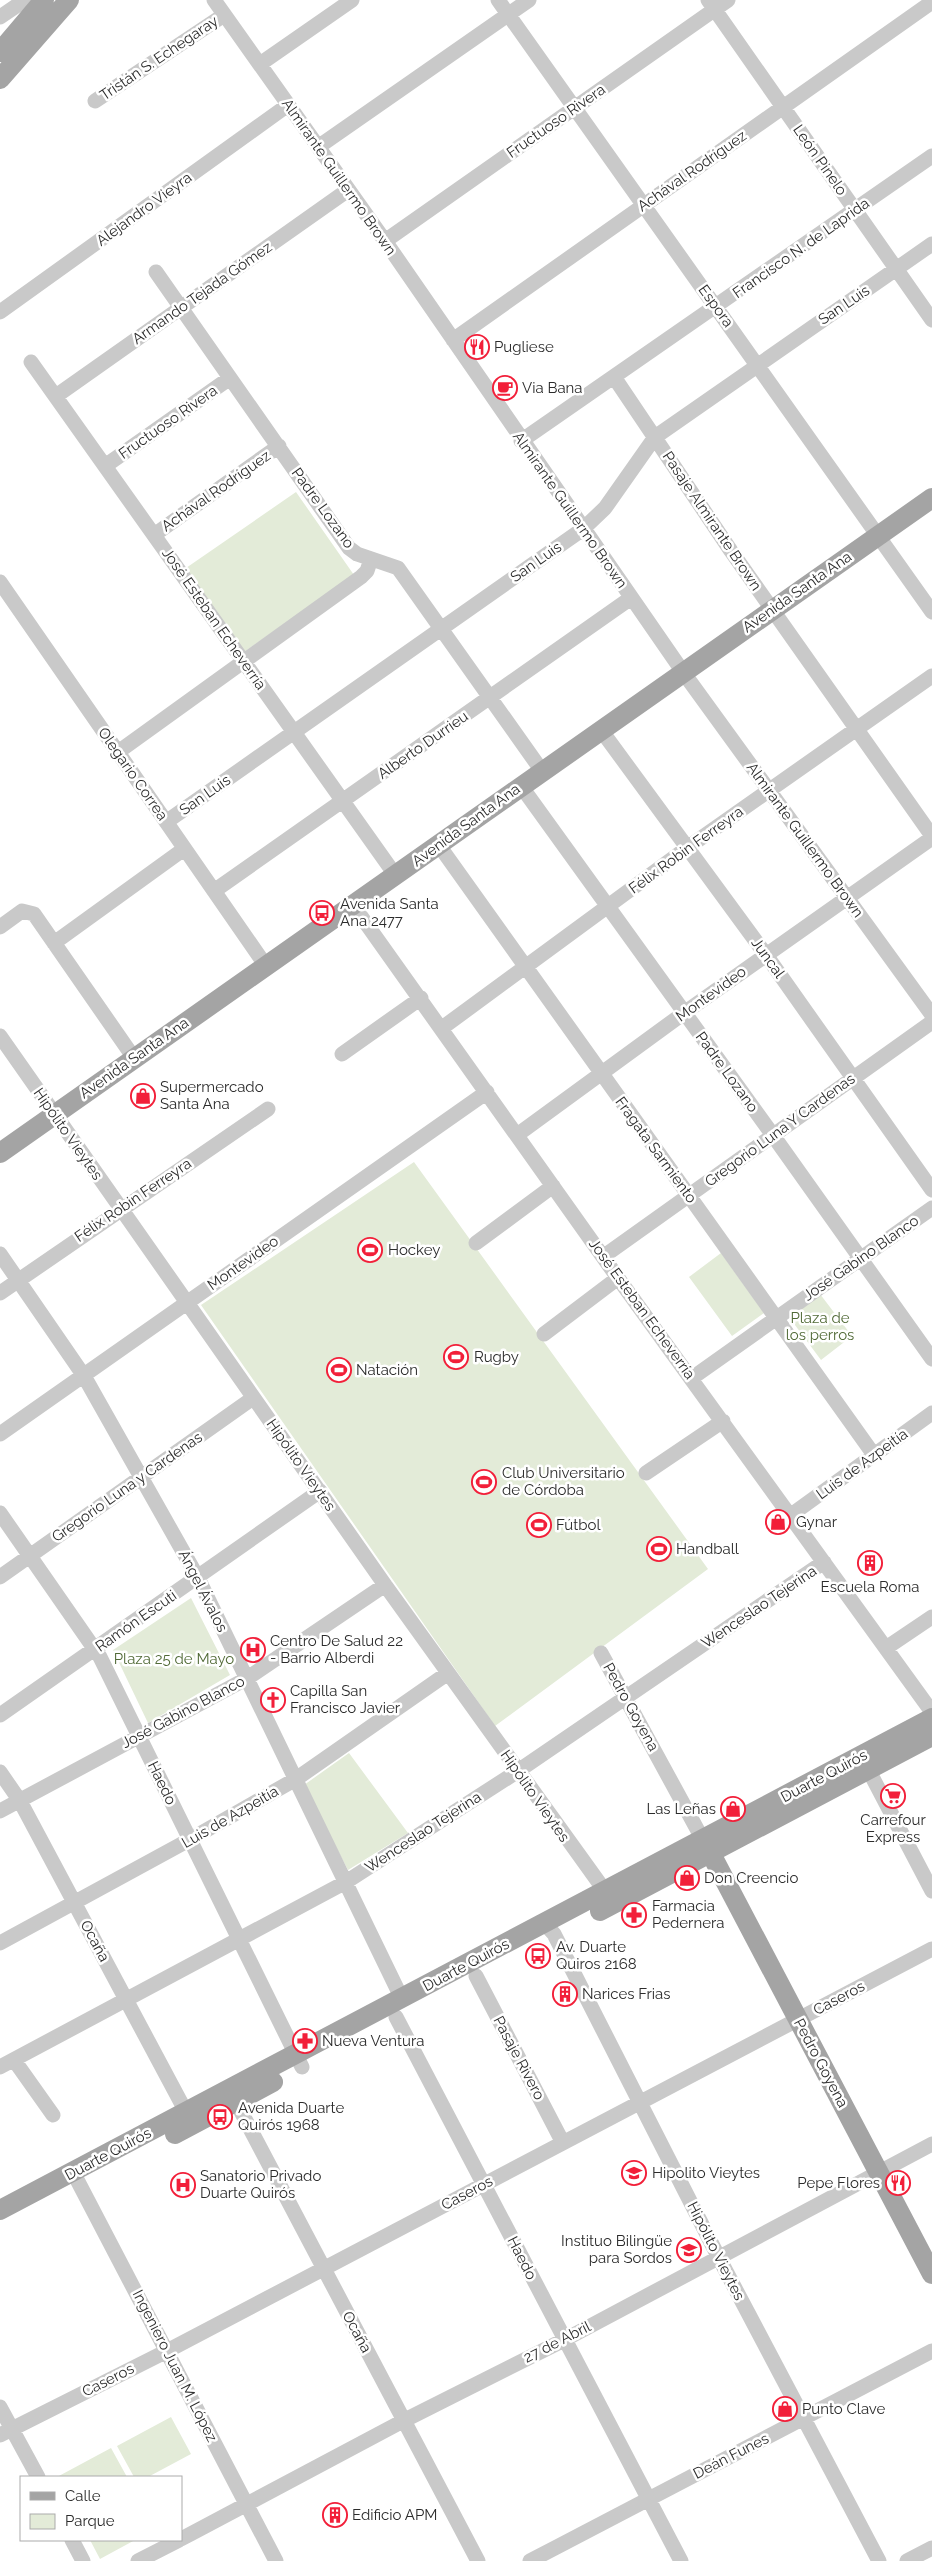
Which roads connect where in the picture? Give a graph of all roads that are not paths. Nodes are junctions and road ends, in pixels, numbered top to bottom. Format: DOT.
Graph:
graph roads {
  1 [pos="25,0"];
  2 [pos="44,0"];
  3 [pos="69,0"];
  4 [pos="214,0"];
  5 [pos="352,0"];
  6 [pos="498,0"];
  7 [pos="530,0"];
  8 [pos="728,0"];
  9 [pos="932,2"];
  10 [pos="712,5"];
  11 [pos="224,14"];
  12 [pos="509,14"];
  13 [pos="0,17"];
  14 [pos="0,52"];
  15 [pos="260,64"];
  16 [pos="0,79"];
  17 [pos="95,101"];
  18 [pos="288,105"];
  19 [pos="783,107"];
  20 [pos="574,108"];
  21 [pos="318,147"];
  22 [pos="932,156"];
  23 [pos="348,190"];
  24 [pos="644,205"];
  25 [pos="855,210"];
  26 [pos="385,241"];
  27 [pos="932,244"];
  28 [pos="896,269"];
  29 [pos="156,272"];
  30 [pos="716,306"];
  31 [pos="180,308"];
  32 [pos="0,312"];
  33 [pos="932,320"];
  34 [pos="452,340"];
  35 [pos="31,362"];
  36 [pos="757,364"];
  37 [pos="614,377"];
  38 [pos="230,378"];
  39 [pos="56,396"];
  40 [pos="655,437"];
  41 [pos="521,441"];
  42 [pos="279,446"];
  43 [pos="105,466"];
  44 [pos="932,498"];
  45 [pos="584,529"];
  46 [pos="154,535"];
  47 [pos="878,535"];
  48 [pos="371,559"];
  49 [pos="0,582"];
  50 [pos="632,598"];
  51 [pos="772,609"];
  52 [pos="932,612"];
  53 [pos="441,629"];
  54 [pos="244,661"];
  55 [pos="683,672"];
  56 [pos="932,676"];
  57 [pos="490,698"];
  58 [pos="600,730"];
  59 [pos="858,730"];
  60 [pos="294,732"];
  61 [pos="118,752"];
  62 [pos="542,771"];
  63 [pos="521,786"];
  64 [pos="769,790"];
  65 [pos="343,801"];
  66 [pos="166,822"];
  67 [pos="932,837"];
  68 [pos="438,844"];
  69 [pos="687,848"];
  70 [pos="184,849"];
  71 [pos="396,876"];
  72 [pos="214,891"];
  73 [pos="846,897"];
  74 [pos="353,905"];
  75 [pos="606,906"];
  76 [pos="0,927"];
  77 [pos="54,943"];
  78 [pos="766,955"];
  79 [pos="266,966"];
  80 [pos="524,966"];
  81 [pos="421,998"];
  82 [pos="684,1013"];
  83 [pos="932,1015"];
  84 [pos="932,1022"];
  85 [pos="442,1028"];
  86 [pos="0,1036"];
  87 [pos="342,1054"];
  88 [pos="134,1058"];
  89 [pos="602,1074"];
  90 [pos="853,1077"];
  91 [pos="487,1092"];
  92 [pos="268,1109"];
  93 [pos="55,1114"];
  94 [pos="772,1134"];
  95 [pos="517,1135"];
  96 [pos="0,1153"];
  97 [pos="553,1186"];
  98 [pos="932,1190"];
  99 [pos="688,1195"];
  100 [pos="120,1208"];
  101 [pos="932,1208"];
  102 [pos="476,1243"];
  103 [pos="0,1254"];
  104 [pos="604,1256"];
  105 [pos="860,1258"];
  106 [pos="618,1278"];
  107 [pos="18,1280"];
  108 [pos="0,1293"];
  109 [pos="187,1303"];
  110 [pos="776,1317"];
  111 [pos="544,1334"];
  112 [pos="932,1359"];
  113 [pos="84,1376"];
  114 [pos="692,1378"];
  115 [pos="253,1398"];
  116 [pos="932,1413"];
  117 [pos="723,1421"];
  118 [pos="0,1434"];
  119 [pos="874,1455"];
  120 [pos="646,1473"];
  121 [pos="141,1476"];
  122 [pos="320,1491"];
  123 [pos="0,1513"];
  124 [pos="791,1514"];
  125 [pos="30,1556"];
  126 [pos="824,1562"];
  127 [pos="0,1577"];
  128 [pos="198,1578"];
  129 [pos="385,1585"];
  130 [pos="932,1617"];
  131 [pos="886,1648"];
  132 [pos="95,1649"];
  133 [pos="601,1653"];
  134 [pos="448,1673"];
  135 [pos="246,1679"];
  136 [pos="626,1697"];
  137 [pos="932,1712"];
  138 [pos="0,1715"];
  139 [pos="932,1718"];
  140 [pos="139,1736"];
  141 [pos="932,1736"];
  142 [pos="868,1770"];
  143 [pos="518,1771"];
  144 [pos="0,1772"];
  145 [pos="296,1779"];
  146 [pos="20,1800"];
  147 [pos="0,1811"];
  148 [pos="189,1840"];
  149 [pos="707,1846"];
  150 [pos="346,1882"];
  151 [pos="932,1891"];
  152 [pos="609,1898"];
  153 [pos="74,1902"];
  154 [pos="550,1929"];
  155 [pos="238,1941"];
  156 [pos="0,1943"];
  157 [pos="932,1949"];
  158 [pos="476,1976"];
  159 [pos="126,2001"];
  160 [pos="399,2008"];
  161 [pos="798,2020"];
  162 [pos="14,2060"];
  163 [pos="299,2061"];
  164 [pos="0,2067"];
  165 [pos="236,2102"];
  166 [pos="641,2102"];
  167 [pos="186,2112"];
  168 [pos="54,2115"];
  169 [pos="562,2141"];
  170 [pos="932,2144"];
  171 [pos="878,2172"];
  172 [pos="76,2177"];
  173 [pos="484,2184"];
  174 [pos="0,2210"];
  175 [pos="0,2224"];
  176 [pos="718,2256"];
  177 [pos="324,2268"];
  178 [pos="932,2274"];
  179 [pos="564,2340"];
  180 [pos="167,2350"];
  181 [pos="932,2351"];
  182 [pos="0,2407"];
  183 [pos="803,2419"];
  184 [pos="403,2420"];
  185 [pos="6,2432"];
  186 [pos="37,2476"];
  187 [pos="649,2499"];
  188 [pos="246,2505"];
  189 [pos="182,2538"];
  190 [pos="73,2541"];
  191 [pos="176,2541"];
  192 [pos="932,2548"];
  193 [pos="84,2561"];
  194 [pos="138,2561"];
  195 [pos="276,2561"];
  196 [pos="478,2561"];
  197 [pos="530,2561"];
  198 [pos="680,2561"];
  199 [pos="879,2561"];
  200 [pos="907,2561"];
  1 -- 13 [label="street"];
  2 -- 14 [label="main road"];
  3 -- 16 [label="main road"];
  4 -- 11 [label="street, Almirante Guillermo Brown"];
  5 -- 15 [label="street"];
  6 -- 12 [label="street, Espora"];
  7 -- 12 [label="street"];
  8 -- 10 [label="street, Fructuoso Rivera"];
  9 -- 19 [label="street, Achával Rodríguez"];
  10 -- 19 [label="street, León Pinelo"];
  10 -- 20 [label="street, Fructuoso Rivera"];
  11 -- 15 [label="street, Almirante Guillermo Brown"];
  11 -- 17 [label="street, Tristán S. Echegaray"];
  12 -- 20 [label="street, Espora"];
  12 -- 21 [label="street"];
  15 -- 18 [label="street, Almirante Guillermo Brown"];
  18 -- 21 [label="street, Almirante Guillermo Brown"];
  18 -- 32 [label="street, Alejandro Vieyra"];
  19 -- 24 [label="street, Achával Rodríguez"];
  19 -- 25 [label="street, León Pinelo"];
  20 -- 24 [label="street, Espora"];
  20 -- 26 [label="street, Fructuoso Rivera"];
  21 -- 23 [label="street, Almirante Guillermo Brown"];
  22 -- 25 [label="street, Francisco N. de Laprida"];
  23 -- 26 [label="street, Almirante Guillermo Brown"];
  23 -- 31 [label="street, Armando Tejada Gómez"];
  24 -- 30 [label="street, Espora"];
  24 -- 34 [label="street, Achával Rodríguez"];
  25 -- 28 [label="street, León Pinelo"];
  25 -- 30 [label="street, Francisco N. de Laprida"];
  26 -- 34 [label="street, Almirante Guillermo Brown"];
  27 -- 28 [label="street, San Luis"];
  28 -- 33 [label="street, León Pinelo"];
  28 -- 36 [label="street, San Luis"];
  29 -- 31 [label="street, Padre Lozano"];
  30 -- 36 [label="street, Espora"];
  30 -- 37 [label="street, Francisco N. de Laprida"];
  31 -- 38 [label="street, Padre Lozano"];
  31 -- 39 [label="street, Armando Tejada Gómez"];
  34 -- 41 [label="street, Almirante Guillermo Brown"];
  35 -- 39 [label="street, José Esteban Echeverría"];
  36 -- 40 [label="street, San Luis"];
  36 -- 47 [label="street, Espora"];
  37 -- 40 [label="street, Pasaje Almirante Brown"];
  37 -- 41 [label="street, Francisco N. de Laprida"];
  38 -- 42 [label="street, Padre Lozano"];
  38 -- 43 [label="street, Fructuoso Rivera"];
  39 -- 43 [label="street, José Esteban Echeverría"];
  40 -- 45 [label="street, San Luis"];
  40 -- 51 [label="street, Pasaje Almirante Brown"];
  41 -- 45 [label="street, Almirante Guillermo Brown"];
  42 -- 46 [label="street, Achával Rodríguez"];
  42 -- 48 [label="street, Padre Lozano"];
  43 -- 46 [label="street, José Esteban Echeverría"];
  44 -- 47 [label="main road, Avenida Santa Ana"];
  45 -- 50 [label="street, Almirante Guillermo Brown"];
  45 -- 53 [label="street, San Luis"];
  46 -- 54 [label="street, José Esteban Echeverría"];
  47 -- 51 [label="main road, Avenida Santa Ana"];
  47 -- 52 [label="street, Espora"];
  48 -- 53 [label="street, Padre Lozano"];
  48 -- 54 [label="street"];
  49 -- 61 [label="street, Olegario Correa"];
  50 -- 55 [label="street, Almirante Guillermo Brown"];
  50 -- 57 [label="street, Alberto Durrieu"];
  51 -- 55 [label="main road, Avenida Santa Ana"];
  51 -- 59 [label="street, Pasaje Almirante Brown"];
  53 -- 57 [label="street, Padre Lozano"];
  53 -- 60 [label="street, San Luis"];
  54 -- 60 [label="street, José Esteban Echeverría"];
  54 -- 61 [label="street"];
  55 -- 58 [label="main road, Avenida Santa Ana"];
  55 -- 64 [label="street, Almirante Guillermo Brown"];
  56 -- 59 [label="street, Félix Robin Ferreyra"];
  57 -- 62 [label="street, Padre Lozano"];
  57 -- 65 [label="street, Alberto Durrieu"];
  58 -- 62 [label="main road, Avenida Santa Ana"];
  58 -- 69 [label="street, Juncal"];
  59 -- 64 [label="street, Félix Robin Ferreyra"];
  59 -- 67 [label="street, Pasaje Almirante Brown"];
  60 -- 65 [label="street, José Esteban Echeverría"];
  60 -- 66 [label="street, San Luis"];
  61 -- 66 [label="street, Olegario Correa"];
  62 -- 63 [label="main road, Avenida Santa Ana"];
  63 -- 68 [label="main road, Avenida Santa Ana"];
  63 -- 75 [label="street, Padre Lozano"];
  64 -- 69 [label="street, Félix Robin Ferreyra"];
  64 -- 73 [label="street, Almirante Guillermo Brown"];
  65 -- 71 [label="street, José Esteban Echeverría"];
  65 -- 72 [label="street, Alberto Durrieu"];
  66 -- 70 [label="street, Olegario Correa"];
  67 -- 73 [label="street, Montevideo"];
  68 -- 71 [label="main road, Avenida Santa Ana"];
  68 -- 80 [label="street, Fragata Sarmiento"];
  69 -- 75 [label="street, Félix Robin Ferreyra"];
  69 -- 78 [label="street, Juncal"];
  70 -- 72 [label="street, Olegario Correa"];
  70 -- 77 [label="street"];
  71 -- 74 [label="main road, Avenida Santa Ana"];
  72 -- 79 [label="street, Olegario Correa"];
  73 -- 78 [label="street, Montevideo"];
  73 -- 83 [label="street, Almirante Guillermo Brown"];
  74 -- 79 [label="main road, Avenida Santa Ana"];
  74 -- 81 [label="street, José Esteban Echeverría"];
  75 -- 80 [label="street, Félix Robin Ferreyra"];
  75 -- 82 [label="street, Padre Lozano"];
  76 -- 77 [label="street"];
  77 -- 88 [label="street"];
  78 -- 82 [label="street, Montevideo"];
  78 -- 90 [label="street, Juncal"];
  79 -- 88 [label="main road, Avenida Santa Ana"];
  80 -- 85 [label="street, Félix Robin Ferreyra"];
  80 -- 89 [label="street, Fragata Sarmiento"];
  81 -- 85 [label="street, José Esteban Echeverría"];
  81 -- 87 [label="street"];
  82 -- 89 [label="street, Montevideo"];
  82 -- 94 [label="street, Padre Lozano"];
  84 -- 90 [label="street, Gregorio Luna Y Cardenas"];
  85 -- 91 [label="street, José Esteban Echeverría"];
  86 -- 93 [label="street, Hipólito Vieytes"];
  88 -- 93 [label="main road, Avenida Santa Ana"];
  89 -- 95 [label="street, Montevideo"];
  89 -- 99 [label="street, Fragata Sarmiento"];
  90 -- 94 [label="street, Gregorio Luna Y Cardenas"];
  90 -- 98 [label="street, Juncal"];
  91 -- 95 [label="street, José Esteban Echeverría"];
  91 -- 109 [label="street, Montevideo"];
  92 -- 100 [label="street, Félix Robin Ferreyra"];
  93 -- 96 [label="main road, Avenida Santa Ana"];
  93 -- 100 [label="street, Hipólito Vieytes"];
  94 -- 99 [label="street, Gregorio Luna Y Cardenas"];
  94 -- 105 [label="street, Padre Lozano"];
  95 -- 97 [label="street, José Esteban Echeverría"];
  97 -- 102 [label="street"];
  97 -- 104 [label="street, José Esteban Echeverría"];
  99 -- 104 [label="street, Gregorio Luna Y Cardenas"];
  99 -- 110 [label="street, Fragata Sarmiento"];
  100 -- 107 [label="street, Félix Robin Ferreyra"];
  100 -- 109 [label="street, Hipólito Vieytes"];
  101 -- 105 [label="street, José Gabino Blanco"];
  103 -- 107 [label="street, Ángel Ávalos"];
  104 -- 106 [label="street, José Esteban Echeverría"];
  105 -- 110 [label="street, José Gabino Blanco"];
  105 -- 112 [label="street, Padre Lozano"];
  106 -- 111 [label="street"];
  106 -- 114 [label="street, José Esteban Echeverría"];
  107 -- 108 [label="street, Félix Robin Ferreyra"];
  107 -- 113 [label="street, Ángel Ávalos"];
  109 -- 113 [label="street, Montevideo"];
  109 -- 115 [label="street, Hipólito Vieytes"];
  110 -- 114 [label="street, José Gabino Blanco"];
  110 -- 119 [label="street, Fragata Sarmiento"];
  113 -- 118 [label="street, Montevideo"];
  113 -- 121 [label="street, Ángel Ávalos"];
  114 -- 117 [label="street, José Esteban Echeverría"];
  115 -- 121 [label="street, Gregorio Luna y Cardenas"];
  115 -- 122 [label="street, Hipólito Vieytes"];
  116 -- 119 [label="street, Luis de Azpeitía"];
  117 -- 120 [label="street"];
  117 -- 124 [label="street, José Esteban Echeverría"];
  119 -- 124 [label="street, Luis de Azpeitía"];
  121 -- 125 [label="street, Gregorio Luna y Cardenas"];
  121 -- 128 [label="street, Ángel Ávalos"];
  122 -- 128 [label="street, Ramón Escuti"];
  122 -- 129 [label="street, Hipólito Vieytes"];
  123 -- 125 [label="street, Haedo"];
  124 -- 126 [label="street, José Esteban Echeverría"];
  125 -- 127 [label="street, Gregorio Luna y Cardenas"];
  125 -- 132 [label="street, Haedo"];
  126 -- 131 [label="street, José Esteban Echeverría"];
  126 -- 136 [label="street, Wenceslao Tejerina"];
  128 -- 132 [label="street, Ramón Escuti"];
  128 -- 135 [label="street, Ángel Ávalos"];
  129 -- 134 [label="street, Hipólito Vieytes"];
  129 -- 135 [label="street, José Gabino Blanco"];
  130 -- 131 [label="street"];
  131 -- 137 [label="street, José Esteban Echeverría"];
  132 -- 138 [label="street, Ramón Escuti"];
  132 -- 140 [label="street, Haedo"];
  133 -- 136 [label="street, Pedro Goyena"];
  134 -- 143 [label="street, Hipólito Vieytes"];
  134 -- 145 [label="street, Luis de Azpeitía"];
  135 -- 140 [label="street, José Gabino Blanco"];
  135 -- 145 [label="street, Ángel Ávalos"];
  136 -- 143 [label="street, Wenceslao Tejerina"];
  136 -- 149 [label="street, Pedro Goyena"];
  139 -- 149 [label="main road, Duarte Quirós"];
  140 -- 146 [label="street, José Gabino Blanco"];
  140 -- 148 [label="street, Haedo"];
  141 -- 142 [label="main road, Duarte Quirós"];
  142 -- 149 [label="main road, Duarte Quirós"];
  142 -- 151 [label="street"];
  143 -- 150 [label="street, Wenceslao Tejerina"];
  143 -- 152 [label="street, Hipólito Vieytes"];
  144 -- 146 [label="street, Ocaña"];
  145 -- 148 [label="street, Luis de Azpeitía"];
  145 -- 150 [label="street, Ángel Ávalos"];
  146 -- 147 [label="street, José Gabino Blanco"];
  146 -- 153 [label="street, Ocaña"];
  148 -- 153 [label="street, Luis de Azpeitía"];
  148 -- 155 [label="street, Haedo"];
  149 -- 152 [label="main road, Duarte Quirós"];
  149 -- 161 [label="main road, Pedro Goyena"];
  150 -- 155 [label="street, Wenceslao Tejerina"];
  150 -- 160 [label="street, Ángel Ávalos"];
  152 -- 154 [label="main road, Duarte Quirós"];
  153 -- 156 [label="street, Luis de Azpeitía"];
  153 -- 159 [label="street, Ocaña"];
  154 -- 158 [label="main road, Duarte Quirós"];
  154 -- 160 [label="main road, Duarte Quirós"];
  154 -- 166 [label="street, Hipólito Vieytes"];
  155 -- 159 [label="street, Wenceslao Tejerina"];
  155 -- 163 [label="street, Haedo"];
  157 -- 161 [label="street, Caseros"];
  158 -- 160 [label="main road, Duarte Quirós"];
  158 -- 169 [label="street, Pasaje Rivero"];
  159 -- 162 [label="street, Wenceslao Tejerina"];
  159 -- 167 [label="street, Ocaña"];
  160 -- 163 [label="main road, Duarte Quirós"];
  160 -- 173 [label="street, Haedo"];
  161 -- 166 [label="street, Caseros"];
  161 -- 171 [label="main road, Pedro Goyena"];
  162 -- 164 [label="street, Wenceslao Tejerina"];
  162 -- 168 [label="street"];
  163 -- 165 [label="main road, Duarte Quirós"];
  163 -- 167 [label="main road, Duarte Quirós"];
  165 -- 172 [label="main road, Duarte Quirós"];
  165 -- 177 [label="street, Ocaña"];
  166 -- 169 [label="street, Caseros"];
  166 -- 176 [label="street, Hipólito Vieytes"];
  167 -- 172 [label="main road, Duarte Quirós"];
  169 -- 173 [label="street, Caseros"];
  170 -- 171 [label="street, 27 de Abril"];
  171 -- 176 [label="street, 27 de Abril"];
  171 -- 178 [label="main road, Pedro Goyena"];
  172 -- 174 [label="main road, Duarte Quirós"];
  172 -- 175 [label="main road, Duarte Quirós"];
  172 -- 180 [label="street, Ingeniero Juan M. López"];
  173 -- 177 [label="street, Caseros"];
  173 -- 179 [label="street, Haedo"];
  176 -- 179 [label="street, 27 de Abril"];
  176 -- 183 [label="street, Hipólito Vieytes"];
  177 -- 180 [label="street, Caseros"];
  177 -- 184 [label="street, Ocaña"];
  179 -- 184 [label="street, 27 de Abril"];
  179 -- 187 [label="street, Haedo"];
  180 -- 185 [label="street, Caseros"];
  180 -- 188 [label="street, Ingeniero Juan M. López"];
  181 -- 183 [label="street, Deán Funes"];
  182 -- 185 [label="street"];
  183 -- 187 [label="street, Deán Funes"];
  183 -- 199 [label="street, Hipólito Vieytes"];
  184 -- 188 [label="street, 27 de Abril"];
  184 -- 196 [label="street, Ocaña"];
  185 -- 186 [label="street"];
  187 -- 197 [label="street, Deán Funes"];
  187 -- 198 [label="street, Haedo"];
  188 -- 189 [label="street, 27 de Abril"];
  188 -- 195 [label="street, Ingeniero Juan M. López"];
  190 -- 193 [label="street"];
  191 -- 194 [label="street, 27 de Abril"];
  192 -- 200 [label="street"];
}
